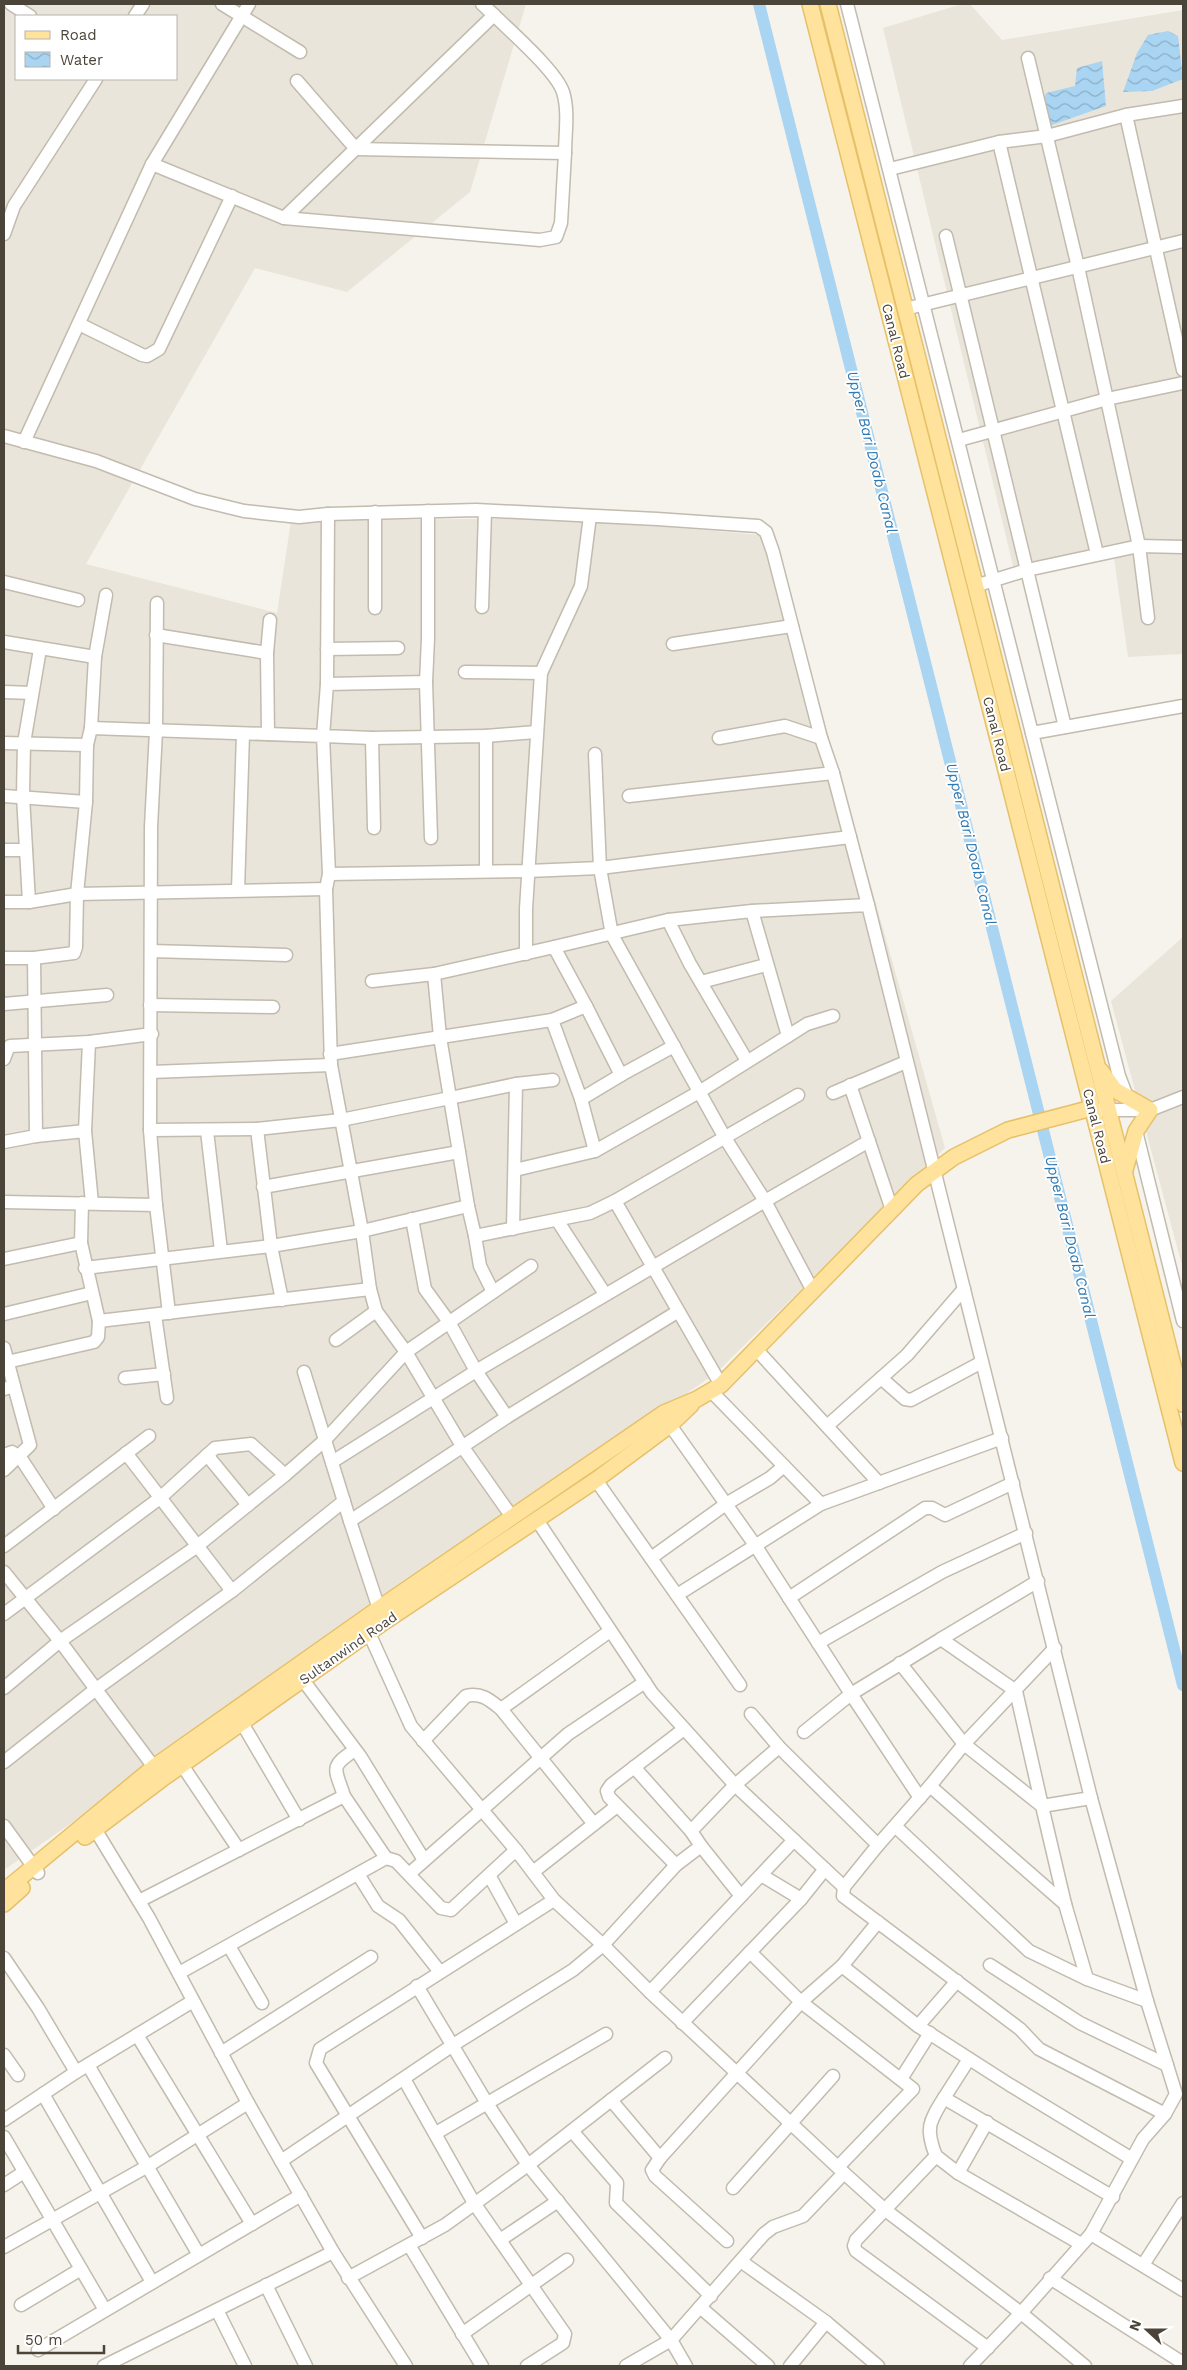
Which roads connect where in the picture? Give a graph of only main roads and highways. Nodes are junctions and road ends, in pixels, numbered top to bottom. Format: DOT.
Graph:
graph roads {
  1 [pos="810,4"];
  2 [pos="828,4"];
  3 [pos="1096,1065"];
  4 [pos="1092,1108"];
  5 [pos="1124,1174"];
  6 [pos="697,1399"];
  7 [pos="1183,1404"];
  8 [pos="1183,1463"];
  9 [pos="381,1616"];
  10 [pos="299,1674"];
  11 [pos="158,1773"];
  12 [pos="36,1870"];
  13 [pos="4,1890"];
  14 [pos="4,1904"];
  1 -- 4 [label="main road, Canal Road"];
  2 -- 3 [label="main road, Canal Road"];
  3 -- 5 [label="main road, Canal Road"];
  3 -- 5 [label="main road"];
  4 -- 6 [label="main road"];
  4 -- 8 [label="main road, Canal Road"];
  5 -- 7 [label="main road, Canal Road"];
  6 -- 9 [label="main road, Sultanwind Road"];
  6 -- 9 [label="main road"];
  9 -- 10 [label="main road, Sultanwind Road"];
  10 -- 11 [label="main road"];
  10 -- 11 [label="main road, Sultanwind Road"];
  11 -- 12 [label="main road"];
  11 -- 12 [label="main road, Sultanwind Road"];
  12 -- 13 [label="main road"];
  12 -- 14 [label="main road, Sultanwind Road"];
}
